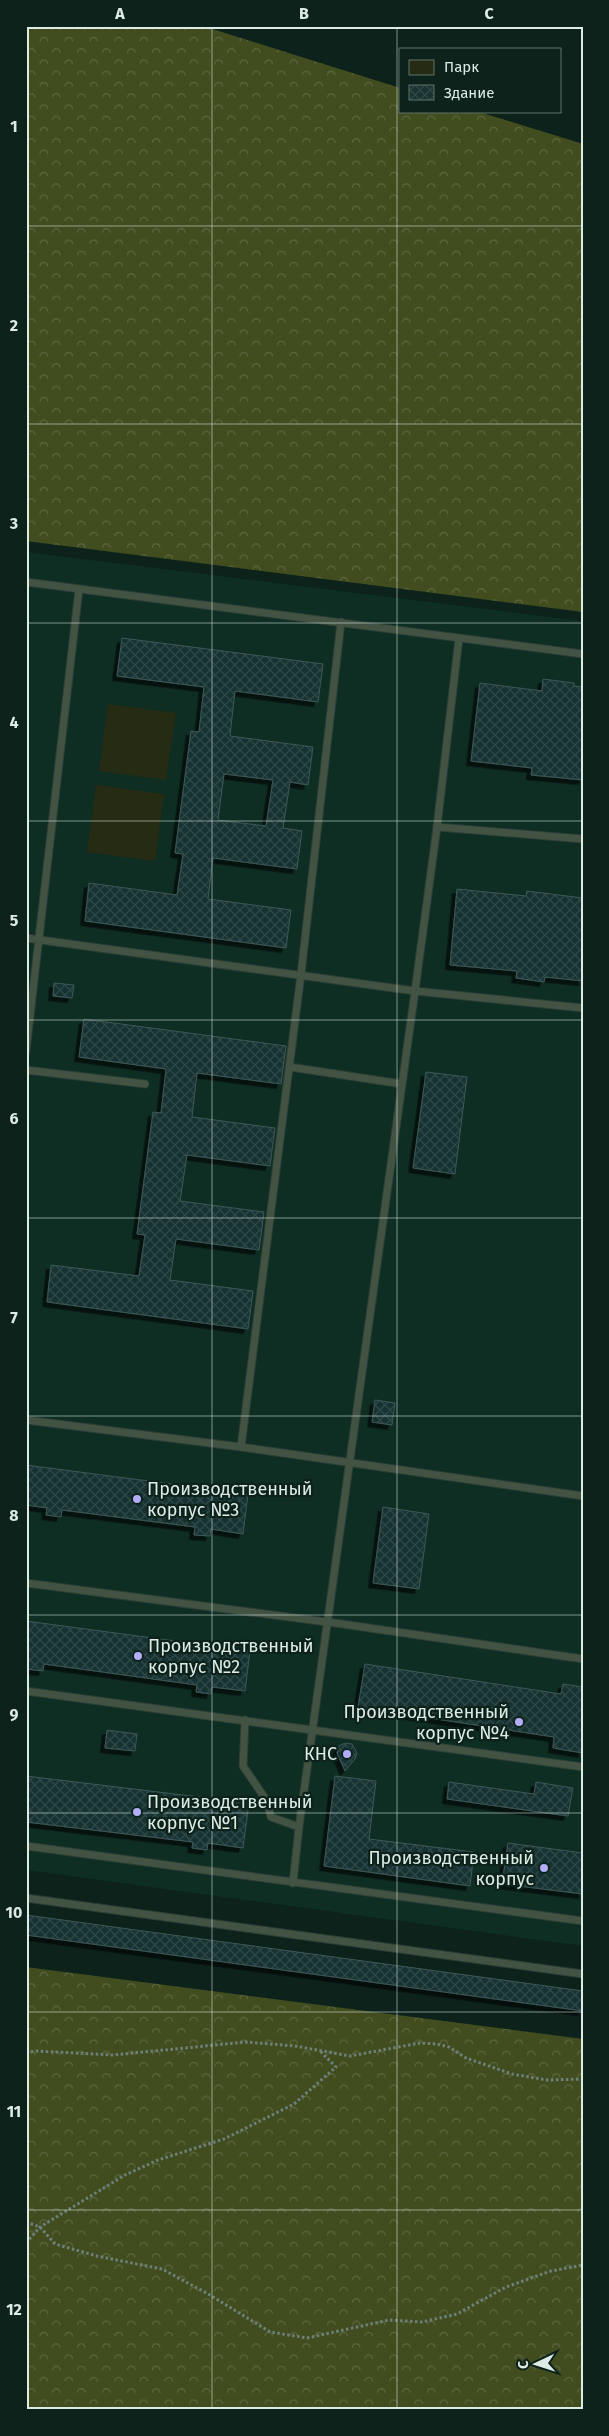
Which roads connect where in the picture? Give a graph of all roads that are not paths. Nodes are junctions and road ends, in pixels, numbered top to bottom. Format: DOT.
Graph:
graph roads {
  1 [pos="26,582"];
  2 [pos="79,589"];
  3 [pos="341,622"];
  4 [pos="459,638"];
  5 [pos="583,654"];
  6 [pos="437,827"];
  7 [pos="583,839"];
  8 [pos="26,938"];
  9 [pos="40,940"];
  10 [pos="301,974"];
  11 [pos="415,991"];
  12 [pos="583,1008"];
  13 [pos="26,1051"];
  14 [pos="290,1067"];
  15 [pos="26,1070"];
  16 [pos="145,1084"];
  17 [pos="402,1084"];
  18 [pos="26,1420"];
  19 [pos="241,1447"];
  20 [pos="351,1463"];
  21 [pos="583,1496"];
  22 [pos="26,1583"];
  23 [pos="327,1622"];
  24 [pos="583,1659"];
  25 [pos="26,1692"];
  26 [pos="245,1720"];
  27 [pos="313,1730"];
  28 [pos="583,1767"];
  29 [pos="299,1827"];
  30 [pos="26,1846"];
  31 [pos="293,1883"];
  32 [pos="26,1898"];
  33 [pos="583,1921"];
  34 [pos="583,1974"];
  1 -- 2 [label="lane"];
  2 -- 3 [label="lane"];
  2 -- 9 [label="lane"];
  3 -- 4 [label="lane"];
  3 -- 10 [label="lane"];
  4 -- 5 [label="lane"];
  4 -- 6 [label="lane"];
  6 -- 7 [label="lane"];
  6 -- 11 [label="lane"];
  8 -- 9 [label="lane"];
  9 -- 10 [label="lane"];
  9 -- 13 [label="lane"];
  10 -- 11 [label="lane"];
  10 -- 14 [label="lane"];
  11 -- 12 [label="lane"];
  11 -- 17 [label="lane"];
  14 -- 17 [label="lane"];
  14 -- 19 [label="lane"];
  15 -- 16 [label="lane"];
  17 -- 20 [label="lane"];
  18 -- 19 [label="lane"];
  19 -- 20 [label="lane"];
  20 -- 21 [label="lane"];
  20 -- 23 [label="lane"];
  22 -- 23 [label="lane"];
  23 -- 24 [label="lane"];
  23 -- 27 [label="lane"];
  25 -- 26 [label="lane"];
  26 -- 27 [label="lane"];
  26 -- 29 [label="lane"];
  27 -- 28 [label="lane"];
  27 -- 29 [label="lane"];
  29 -- 31 [label="lane"];
  30 -- 31 [label="lane"];
  31 -- 33 [label="lane"];
  32 -- 34 [label="lane"];
}
